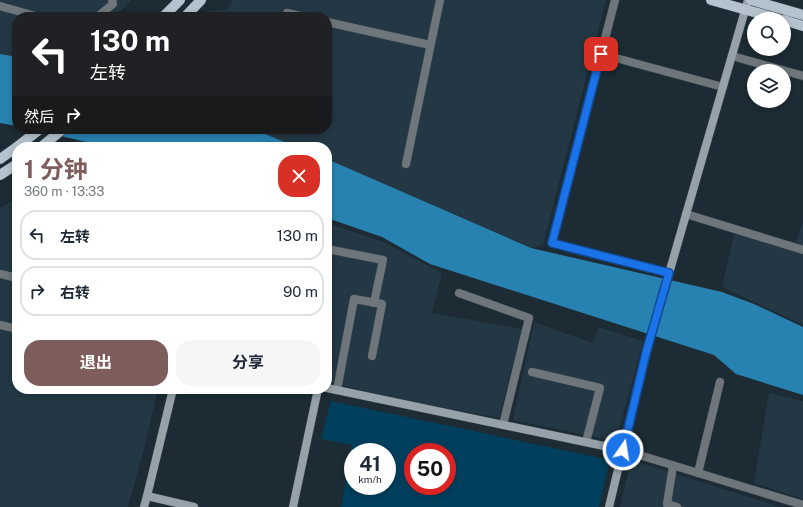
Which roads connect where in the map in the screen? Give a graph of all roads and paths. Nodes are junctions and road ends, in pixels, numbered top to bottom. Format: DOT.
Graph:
graph roads {
  1 [pos="112,0"];
  2 [pos="180,0"];
  3 [pos="201,0"];
  4 [pos="440,0"];
  5 [pos="615,0"];
  6 [pos="711,0"];
  7 [pos="752,0"];
  8 [pos="746,5"];
  9 [pos="0,6"];
  10 [pos="21,12"];
  11 [pos="103,12"];
  12 [pos="168,12"];
  13 [pos="190,12"];
  14 [pos="762,12"];
  15 [pos="803,15"];
  16 [pos="791,22"];
  17 [pos="332,23"];
  18 [pos="803,26"];
  19 [pos="430,45"];
  20 [pos="601,54"];
  21 [pos="732,56"];
  22 [pos="803,76"];
  23 [pos="723,87"];
  24 [pos="34,134"];
  25 [pos="57,134"];
  26 [pos="23,142"];
  27 [pos="47,142"];
  28 [pos="12,150"];
  29 [pos="0,159"];
  30 [pos="406,164"];
  31 [pos="12,167"];
  32 [pos="0,175"];
  33 [pos="686,214"];
  34 [pos="332,250"];
  35 [pos="803,250"];
  36 [pos="669,273"];
  37 [pos="0,274"];
  38 [pos="12,277"];
  39 [pos="459,293"];
  40 [pos="374,303"];
  41 [pos="0,325"];
  42 [pos="12,328"];
  43 [pos="372,356"];
  44 [pos="532,372"];
  45 [pos="720,382"];
  46 [pos="332,389"];
  47 [pos="338,390"];
  48 [pos="172,394"];
  49 [pos="317,394"];
  50 [pos="503,425"];
  51 [pos="586,442"];
  52 [pos="623,450"];
  53 [pos="673,466"];
  54 [pos="698,473"];
  55 [pos="147,496"];
  56 [pos="803,505"];
  57 [pos="144,507"];
  58 [pos="194,507"];
  59 [pos="293,507"];
  60 [pos="609,507"];
  61 [pos="677,507"];
  1 -- 11 [label="street"];
  2 -- 12 [label="main road"];
  3 -- 13 [label="main road"];
  4 -- 19 [label="street"];
  5 -- 20 [label="street"];
  6 -- 8 [label="main road"];
  7 -- 15 [label="main road"];
  8 -- 14 [label="main road"];
  8 -- 21 [label="street"];
  9 -- 10 [label="street"];
  16 -- 18 [label="main road"];
  17 -- 19 [label="street"];
  19 -- 30 [label="street"];
  20 -- 23 [label="street"];
  20 -- 36 [label="street"];
  21 -- 22 [label="street"];
  21 -- 23 [label="street"];
  23 -- 33 [label="street"];
  24 -- 26 [label="main road"];
  25 -- 27 [label="main road"];
  28 -- 29 [label="main road"];
  31 -- 32 [label="main road"];
  33 -- 35 [label="street"];
  33 -- 36 [label="street"];
  34 -- 40 [label="street"];
  36 -- 52 [label="street"];
  37 -- 38 [label="street"];
  39 -- 50 [label="street"];
  40 -- 43 [label="street"];
  40 -- 47 [label="street"];
  41 -- 42 [label="street"];
  44 -- 51 [label="street"];
  45 -- 54 [label="street"];
  46 -- 47 [label="street"];
  47 -- 50 [label="street"];
  48 -- 55 [label="street"];
  49 -- 59 [label="street"];
  50 -- 51 [label="street"];
  51 -- 52 [label="street"];
  52 -- 53 [label="street"];
  52 -- 60 [label="street"];
  53 -- 54 [label="street"];
  53 -- 61 [label="street"];
  54 -- 56 [label="street"];
  55 -- 57 [label="street"];
  55 -- 58 [label="street"];
}
